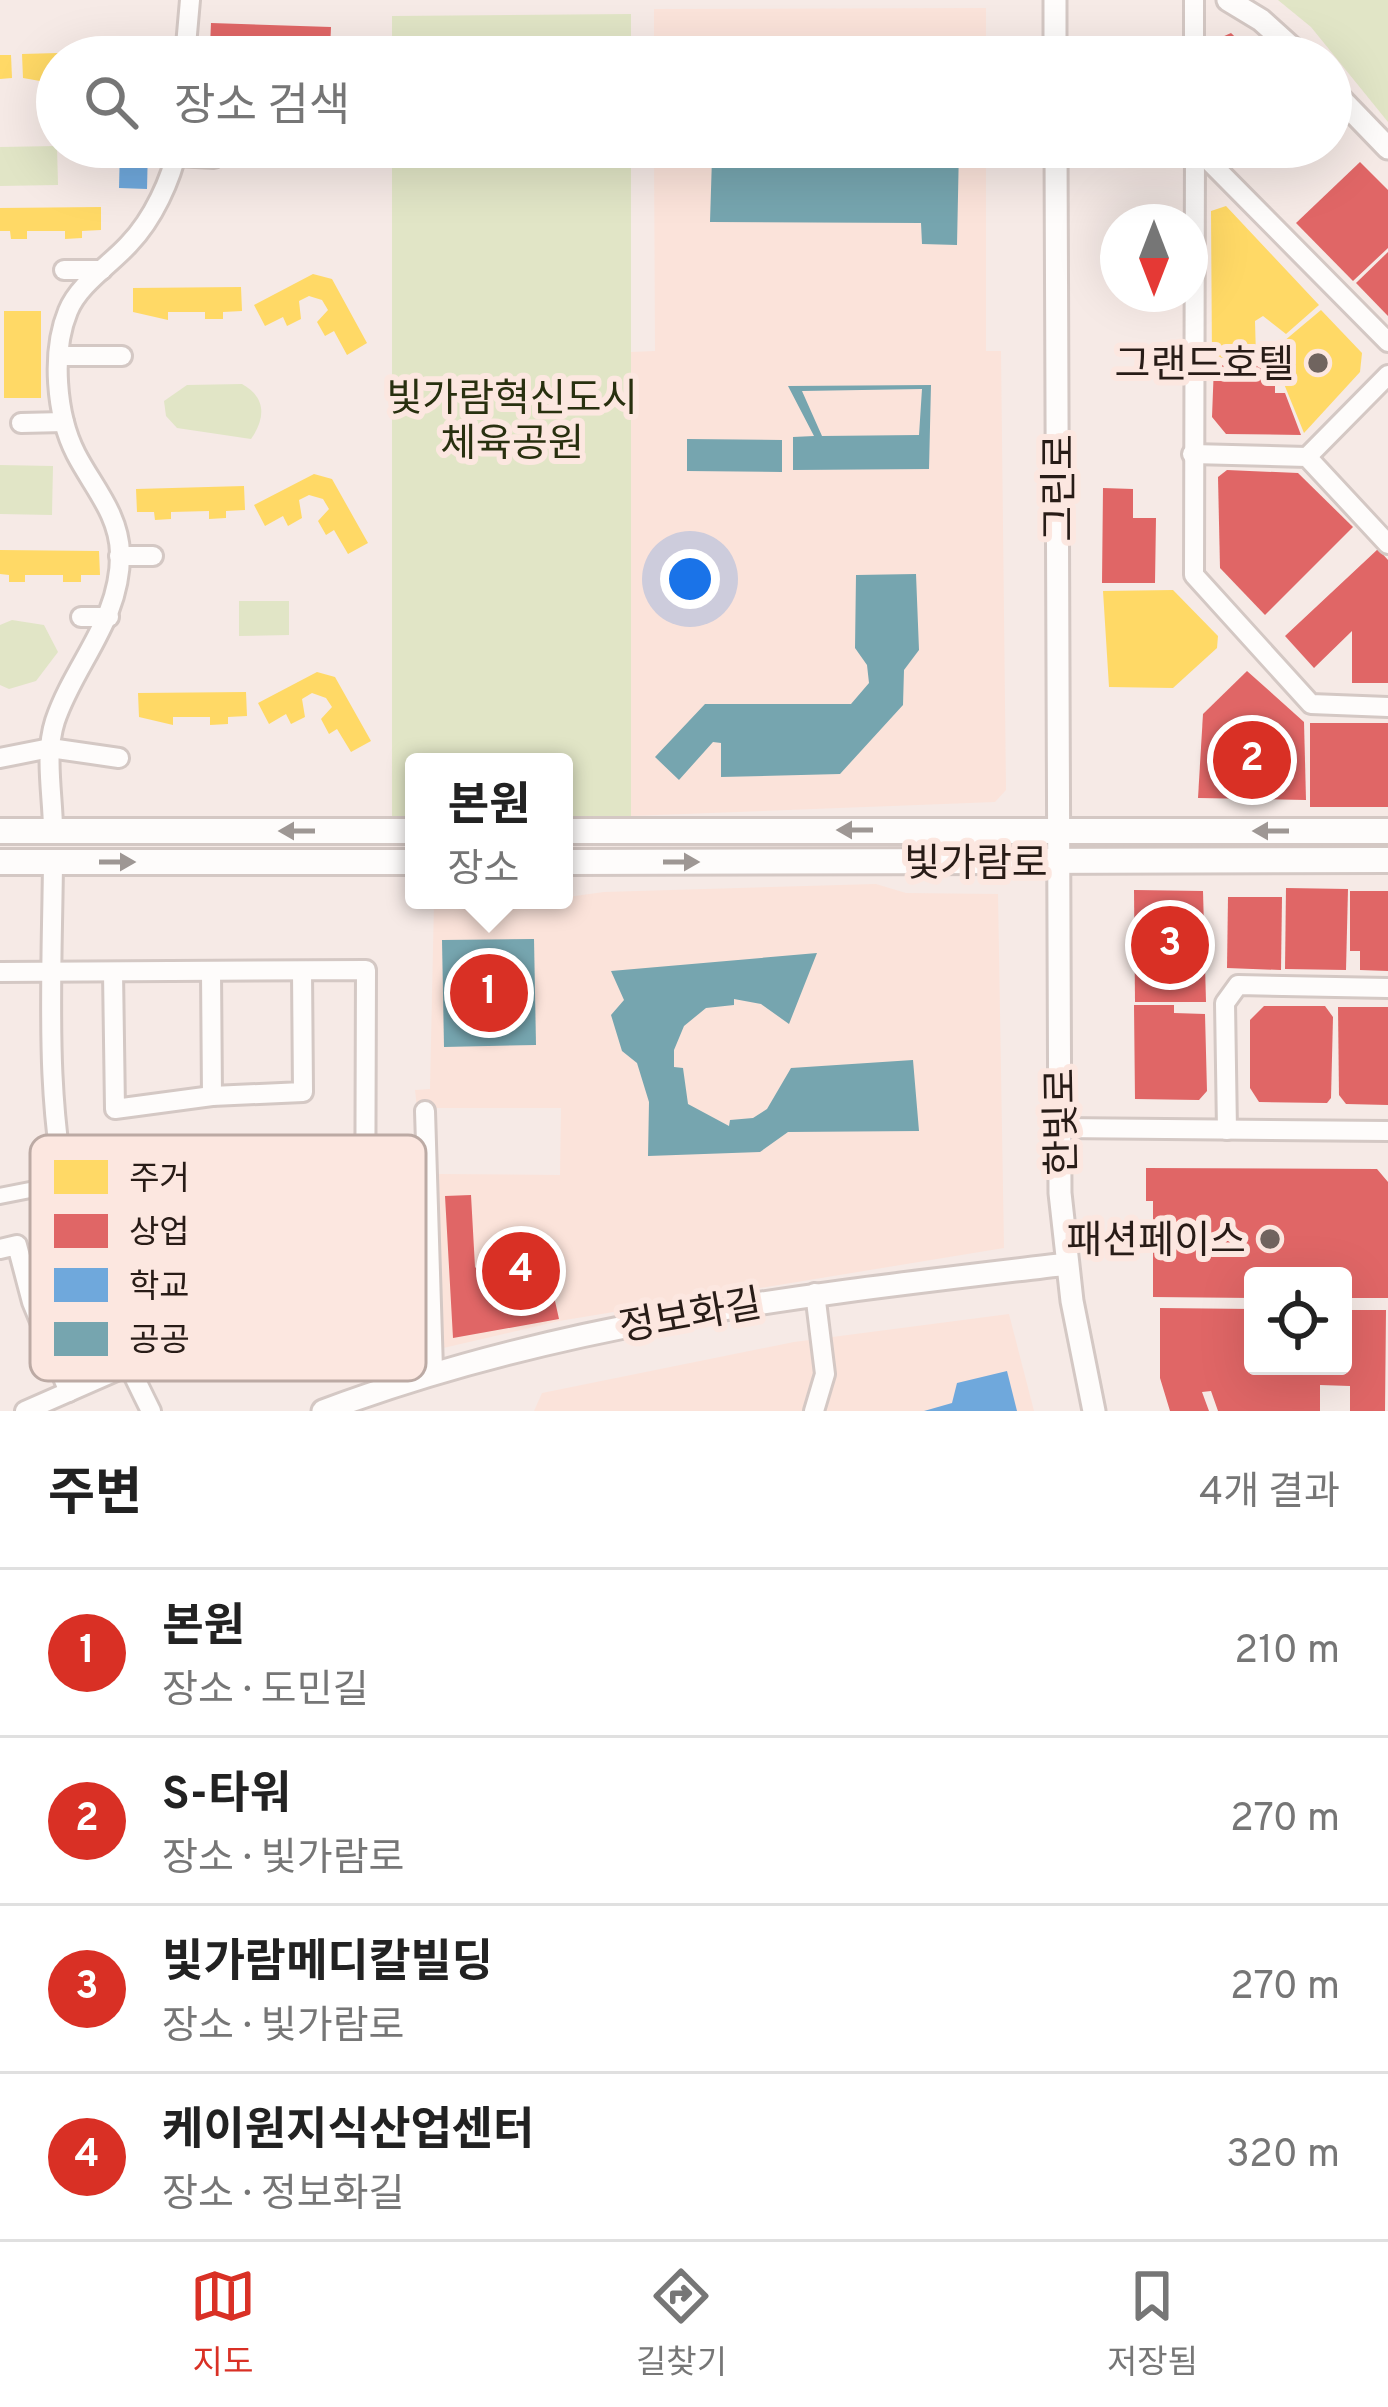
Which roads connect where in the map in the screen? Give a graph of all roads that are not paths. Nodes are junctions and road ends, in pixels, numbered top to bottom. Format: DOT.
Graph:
graph roads {
  1 [pos="190,0"];
  2 [pos="1055,0"];
  3 [pos="1194,0"];
  4 [pos="1228,0"];
  5 [pos="187,36"];
  6 [pos="1055,36"];
  7 [pos="1194,36"];
  8 [pos="1278,36"];
  9 [pos="1352,111"];
  10 [pos="1388,148"];
  11 [pos="169,168"];
  12 [pos="1056,168"];
  13 [pos="1196,168"];
  14 [pos="1217,168"];
  15 [pos="64,270"];
  16 [pos="102,270"];
  17 [pos="1388,342"];
  18 [pos="61,356"];
  19 [pos="122,356"];
  20 [pos="1388,375"];
  21 [pos="64,422"];
  22 [pos="21,423"];
  23 [pos="1192,454"];
  24 [pos="1307,457"];
  25 [pos="1388,544"];
  26 [pos="119,556"];
  27 [pos="153,556"];
  28 [pos="81,617"];
  29 [pos="109,617"];
  30 [pos="1388,707"];
  31 [pos="50,748"];
  32 [pos="0,758"];
  33 [pos="119,758"];
  34 [pos="52,830"];
  35 [pos="1056,830"];
  36 [pos="0,831"];
  37 [pos="405,831"];
  38 [pos="573,831"];
  39 [pos="1388,831"];
  40 [pos="1388,860"];
  41 [pos="0,862"];
  42 [pos="52,862"];
  43 [pos="405,862"];
  44 [pos="573,862"];
  45 [pos="1056,863"];
  46 [pos="52,971"];
  47 [pos="113,971"];
  48 [pos="211,971"];
  49 [pos="302,971"];
  50 [pos="0,972"];
  51 [pos="1388,988"];
  52 [pos="212,1096"];
  53 [pos="425,1111"];
  54 [pos="1060,1128"];
  55 [pos="1227,1130"];
  56 [pos="1388,1132"];
  57 [pos="60,1135"];
  58 [pos="365,1135"];
  59 [pos="426,1135"];
  60 [pos="426,1143"];
  61 [pos="30,1190"];
  62 [pos="0,1196"];
  63 [pos="0,1249"];
  64 [pos="1067,1264"];
  65 [pos="815,1293"];
  66 [pos="30,1294"];
  67 [pos="433,1370"];
  68 [pos="426,1373"];
  69 [pos="65,1381"];
  70 [pos="94,1381"];
  71 [pos="136,1381"];
  72 [pos="403,1381"];
  73 [pos="69,1392"];
  74 [pos="25,1411"];
  75 [pos="151,1411"];
  76 [pos="323,1411"];
  77 [pos="814,1411"];
  78 [pos="1094,1411"];
  1 -- 5 [label="street"];
  2 -- 6 [label="street"];
  3 -- 7 [label="street"];
  4 -- 8 [label="street"];
  9 -- 10 [label="street"];
  11 -- 16 [label="street"];
  12 -- 35 [label="street, 그린로"];
  13 -- 23 [label="street"];
  14 -- 17 [label="street"];
  15 -- 16 [label="street"];
  16 -- 18 [label="street"];
  18 -- 19 [label="street"];
  18 -- 21 [label="street"];
  20 -- 24 [label="street"];
  21 -- 22 [label="street"];
  21 -- 26 [label="street"];
  23 -- 24 [label="street"];
  23 -- 30 [label="street"];
  24 -- 25 [label="street"];
  26 -- 27 [label="street"];
  26 -- 29 [label="street"];
  28 -- 29 [label="street"];
  29 -- 31 [label="street"];
  31 -- 32 [label="street"];
  31 -- 33 [label="street"];
  31 -- 34 [label="street"];
  34 -- 36 [label="main road"];
  37 -- 34 [label="main road, one-way"];
  35 -- 38 [label="main road, 빛가람로, one-way"];
  39 -- 35 [label="main road, 빛가람로, one-way"];
  35 -- 45 [label="street, 한빛로"];
  40 -- 45 [label="main road, 빛가람로"];
  41 -- 42 [label="main road"];
  42 -- 43 [label="main road, one-way"];
  42 -- 46 [label="street"];
  44 -- 45 [label="main road, 빛가람로, one-way"];
  45 -- 54 [label="street, 한빛로"];
  46 -- 47 [label="street"];
  46 -- 50 [label="street"];
  46 -- 57 [label="street"];
  47 -- 48 [label="street"];
  47 -- 52 [label="street"];
  48 -- 49 [label="street"];
  48 -- 52 [label="street"];
  49 -- 52 [label="street"];
  49 -- 58 [label="street"];
  51 -- 55 [label="street"];
  53 -- 59 [label="street"];
  54 -- 55 [label="street"];
  54 -- 64 [label="street, 한빛로"];
  55 -- 56 [label="street"];
  60 -- 67 [label="street"];
  61 -- 62 [label="street"];
  63 -- 66 [label="street"];
  64 -- 65 [label="street, 정보화길"];
  64 -- 78 [label="street, 한빛로"];
  65 -- 67 [label="street, 정보화길"];
  65 -- 77 [label="street"];
  67 -- 68 [label="street, 정보화길"];
  69 -- 73 [label="street"];
  70 -- 73 [label="street"];
  71 -- 75 [label="street"];
  72 -- 76 [label="street, 정보화길"];
  73 -- 74 [label="street"];
}
